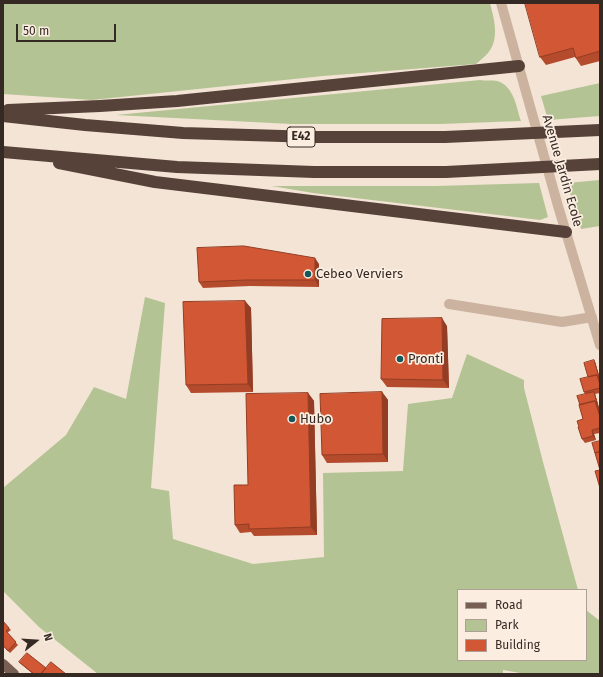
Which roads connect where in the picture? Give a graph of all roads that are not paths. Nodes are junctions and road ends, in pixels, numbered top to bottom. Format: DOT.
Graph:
graph roads {
  1 [pos="501,3"];
  2 [pos="519,66"];
  3 [pos="3,110"];
  4 [pos="3,116"];
  5 [pos="600,130"];
  6 [pos="3,152"];
  7 [pos="600,164"];
  8 [pos="566,232"];
  9 [pos="449,304"];
  10 [pos="592,317"];
  11 [pos="600,345"];
  12 [pos="3,664"];
  13 [pos="14,674"];
  1 -- 2 [label="street, Avenue Jardin Ecole"];
  2 -- 3 [label="highway"];
  2 -- 8 [label="street, Avenue Jardin Ecole"];
  4 -- 5 [label="highway, E42"];
  6 -- 7 [label="highway"];
  6 -- 8 [label="highway"];
  8 -- 10 [label="street, Avenue Jardin Ecole"];
  9 -- 10 [label="street"];
  10 -- 11 [label="street, Avenue Jardin Ecole"];
  12 -- 13 [label="main road"];
}
